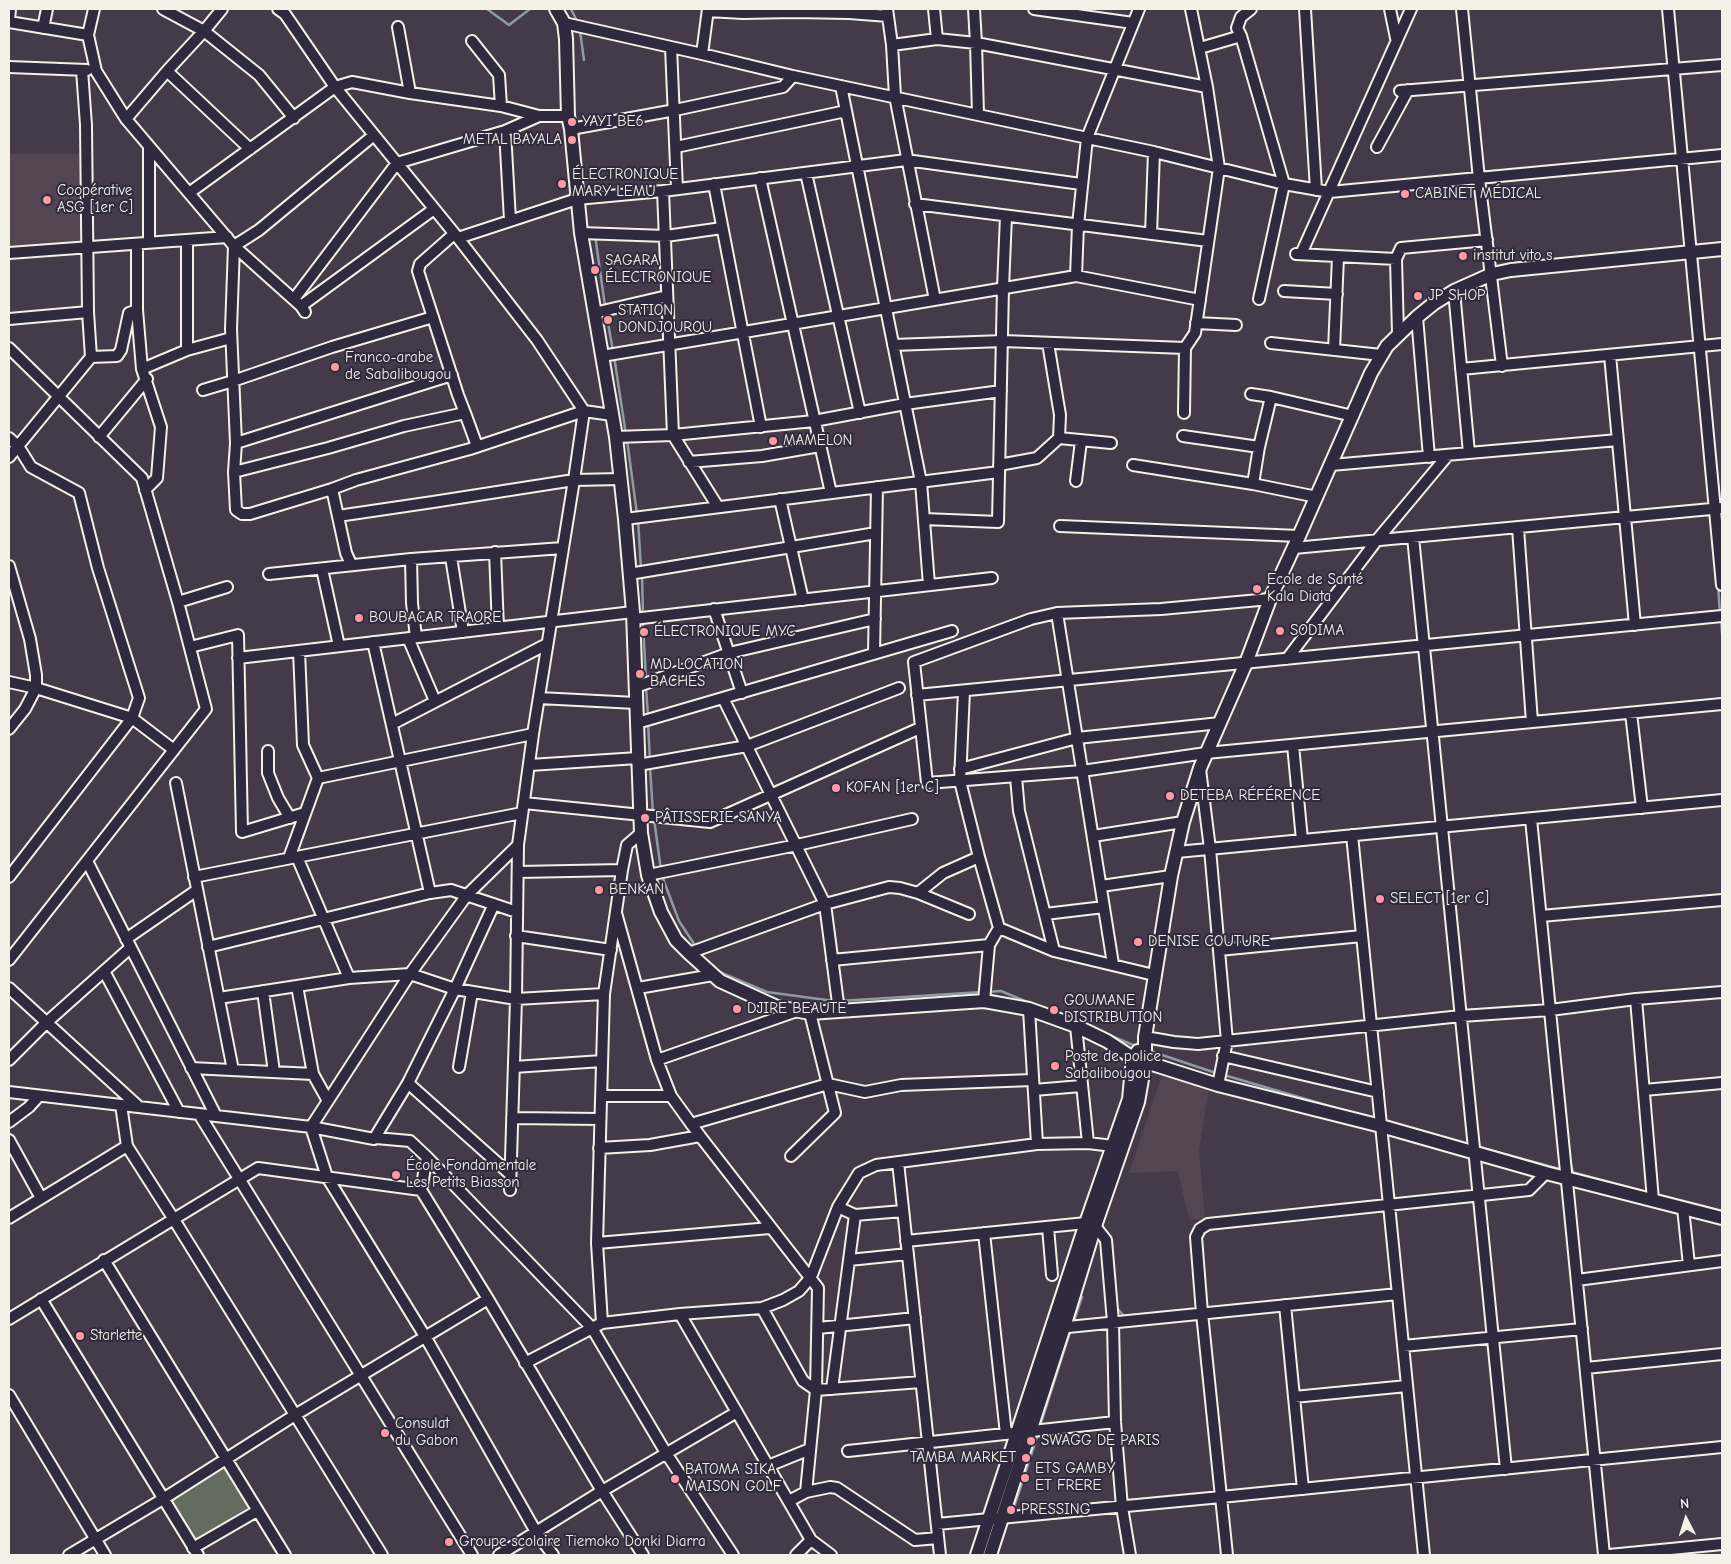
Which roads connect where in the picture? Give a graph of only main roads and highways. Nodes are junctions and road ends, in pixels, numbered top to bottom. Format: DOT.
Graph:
graph roads {
  1 [pos="556,9"];
  2 [pos="1722,249"];
  3 [pos="1139,1060"];
  4 [pos="1722,1218"];
  5 [pos="1090,1225"];
  6 [pos="995,1519"];
  7 [pos="977,1555"];
  8 [pos="990,1555"];
  1 -- 3 [label="main road"];
  2 -- 3 [label="main road"];
  3 -- 4 [label="main road"];
  3 -- 5 [label="main road"];
  3 -- 5 [label="main road"];
  5 -- 6 [label="main road"];
  6 -- 7 [label="main road"];
  6 -- 8 [label="main road"];
}
